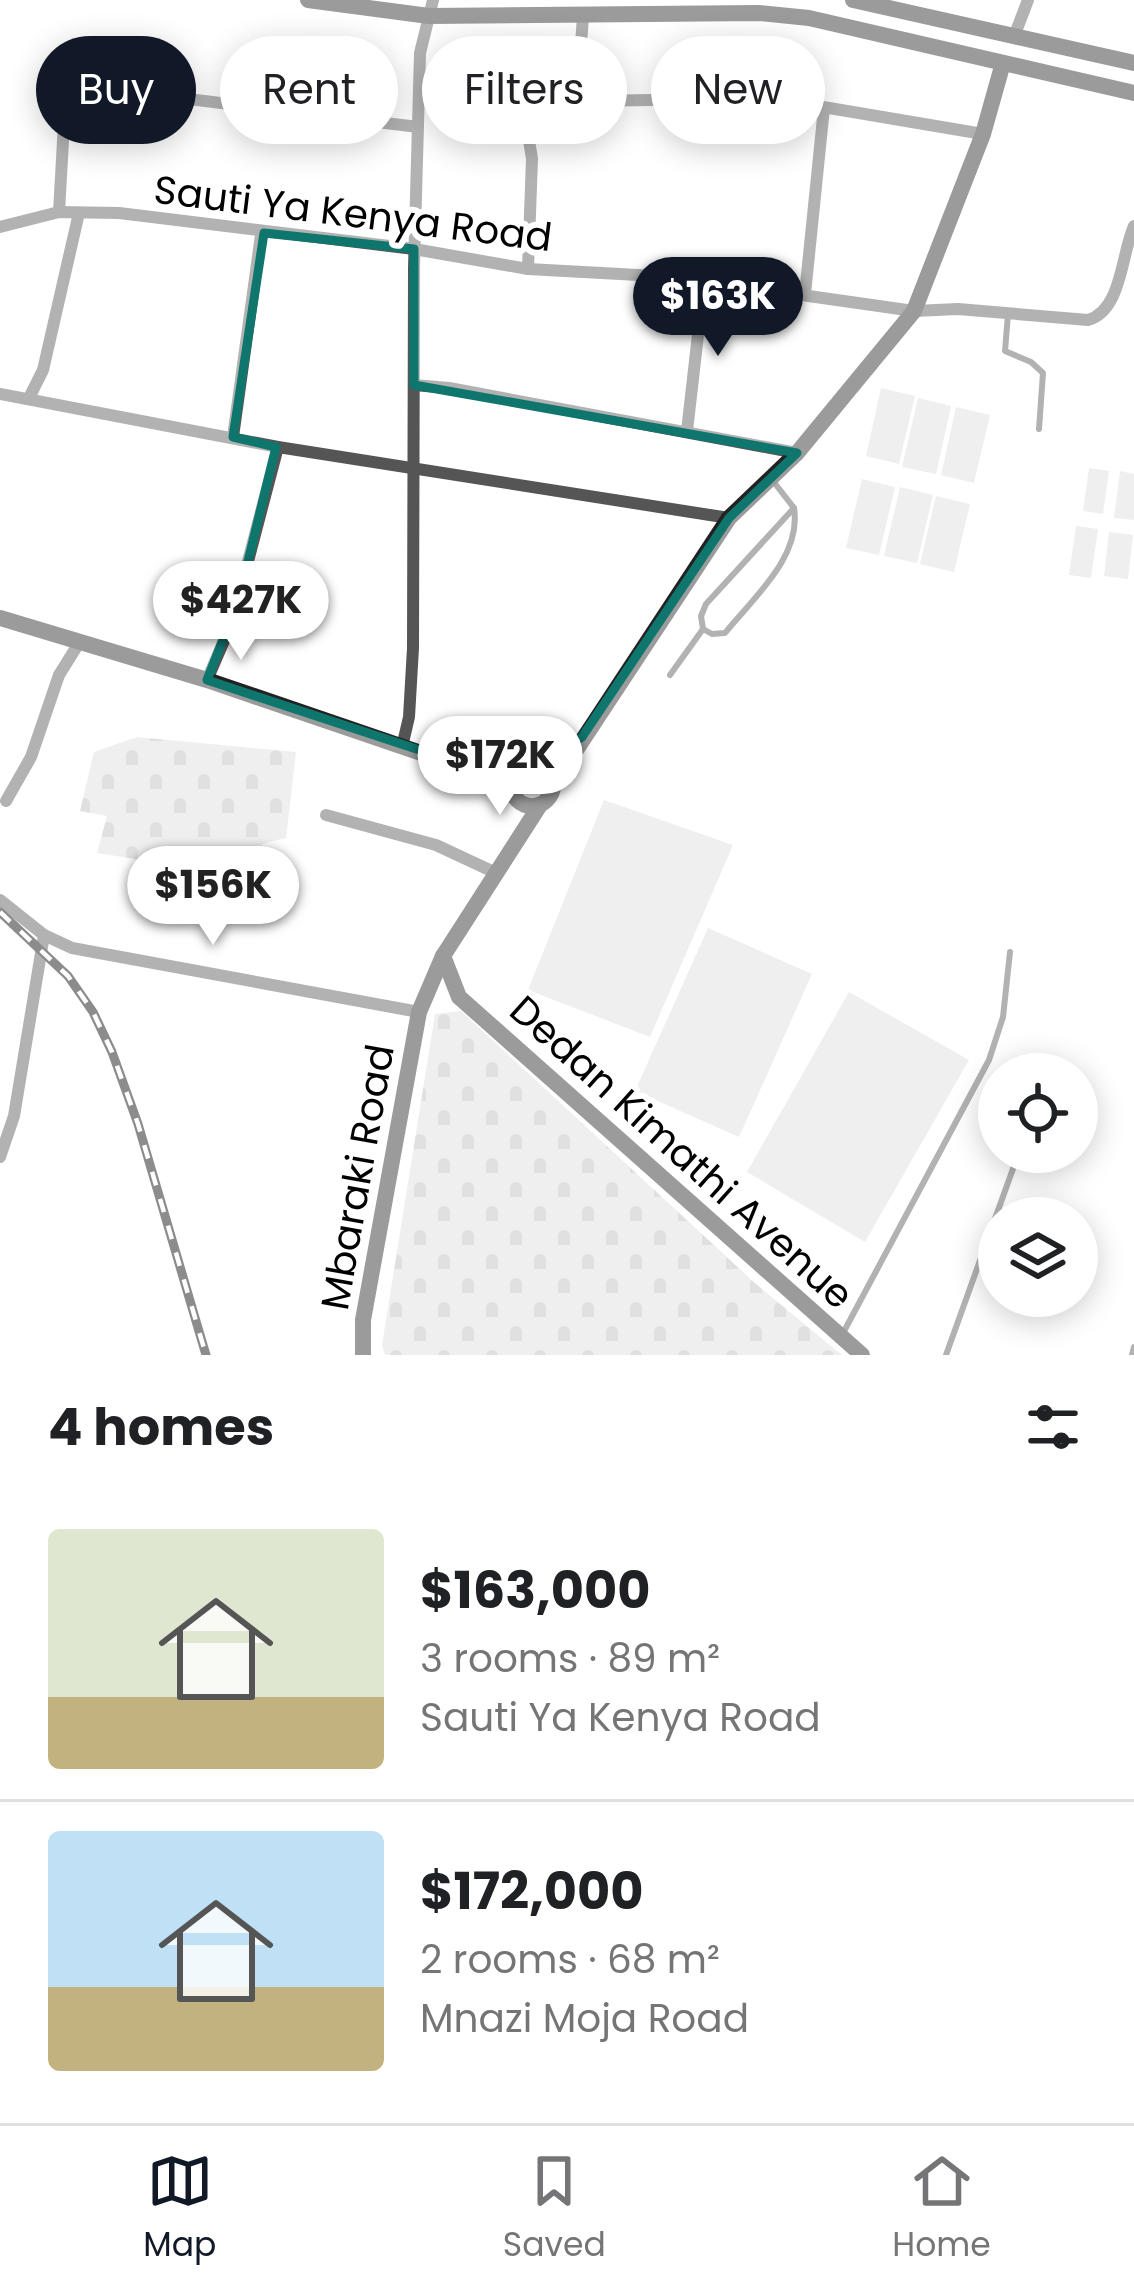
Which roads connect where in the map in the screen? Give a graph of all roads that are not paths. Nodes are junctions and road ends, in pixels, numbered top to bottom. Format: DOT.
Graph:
graph roads {
  1 [pos="308,0"];
  2 [pos="853,0"];
  3 [pos="1028,0"];
  4 [pos="385,4"];
  5 [pos="431,8"];
  6 [pos="584,16"];
  7 [pos="987,29"];
  8 [pos="1015,34"];
  9 [pos="582,36"];
  10 [pos="1040,42"];
  11 [pos="980,58"];
  12 [pos="1134,63"];
  13 [pos="1003,64"];
  14 [pos="1033,71"];
  15 [pos="1134,93"];
  16 [pos="825,108"];
  17 [pos="418,127"];
  18 [pos="982,134"];
  19 [pos="530,144"];
  20 [pos="820,144"];
  21 [pos="59,212"];
  22 [pos="79,213"];
  23 [pos="0,226"];
  24 [pos="1134,226"];
  25 [pos="264,233"];
  26 [pos="414,249"];
  27 [pos="528,268"];
  28 [pos="704,282"];
  29 [pos="805,294"];
  30 [pos="914,311"];
  31 [pos="1008,314"];
  32 [pos="414,385"];
  33 [pos="0,394"];
  34 [pos="29,398"];
  35 [pos="1039,429"];
  36 [pos="687,430"];
  37 [pos="232,437"];
  38 [pos="278,447"];
  39 [pos="796,453"];
  40 [pos="413,466"];
  41 [pos="771,478"];
  42 [pos="794,508"];
  43 [pos="729,518"];
  44 [pos="0,618"];
  45 [pos="703,629"];
  46 [pos="79,643"];
  47 [pos="670,675"];
  48 [pos="207,680"];
  49 [pos="409,717"];
  50 [pos="582,737"];
  51 [pos="402,747"];
  52 [pos="421,753"];
  53 [pos="465,764"];
  54 [pos="534,764"];
  55 [pos="553,785"];
  56 [pos="514,797"];
  57 [pos="6,802"];
  58 [pos="540,805"];
  59 [pos="326,815"];
  60 [pos="500,866"];
  61 [pos="0,900"];
  62 [pos="44,935"];
  63 [pos="1010,952"];
  64 [pos="443,956"];
  65 [pos="459,997"];
  66 [pos="422,1007"];
  67 [pos="0,1157"];
  68 [pos="1011,1173"];
  69 [pos="840,1338"];
  70 [pos="363,1355"];
  71 [pos="862,1355"];
  72 [pos="946,1355"];
  1 -- 4 [label="main road"];
  2 -- 7 [label="main road"];
  3 -- 8 [label="street"];
  4 -- 5 [label="main road"];
  5 -- 6 [label="main road"];
  5 -- 17 [label="street"];
  6 -- 9 [label="street"];
  6 -- 11 [label="main road"];
  7 -- 8 [label="main road"];
  7 -- 11 [label="main road"];
  8 -- 10 [label="main road"];
  10 -- 12 [label="main road"];
  10 -- 14 [label="main road"];
  11 -- 13 [label="main road"];
  13 -- 14 [label="main road"];
  13 -- 18 [label="main road"];
  14 -- 15 [label="main road"];
  16 -- 18 [label="street"];
  17 -- 21 [label="street"];
  17 -- 26 [label="street"];
  18 -- 30 [label="main road"];
  19 -- 27 [label="street"];
  20 -- 29 [label="street"];
  21 -- 22 [label="street, Sauti Ya Kenya Road"];
  21 -- 23 [label="street, Sauti Ya Kenya Road"];
  22 -- 25 [label="street, Sauti Ya Kenya Road"];
  22 -- 34 [label="street"];
  24 -- 31 [label="street, Sauti Ya Kenya Road"];
  25 -- 26 [label="street, Sauti Ya Kenya Road"];
  25 -- 37 [label="street"];
  26 -- 27 [label="street, Sauti Ya Kenya Road"];
  26 -- 32 [label="street"];
  27 -- 28 [label="street, Sauti Ya Kenya Road"];
  28 -- 29 [label="street, Sauti Ya Kenya Road"];
  28 -- 36 [label="street"];
  29 -- 30 [label="street, Sauti Ya Kenya Road"];
  30 -- 31 [label="street, Sauti Ya Kenya Road"];
  30 -- 39 [label="main road"];
  31 -- 35 [label="lane"];
  32 -- 36 [label="street"];
  32 -- 40 [label="street"];
  33 -- 34 [label="street"];
  34 -- 37 [label="street"];
  36 -- 39 [label="street"];
  37 -- 38 [label="street"];
  38 -- 40 [label="street"];
  38 -- 48 [label="street"];
  39 -- 41 [label="main road"];
  40 -- 43 [label="street"];
  40 -- 49 [label="street"];
  41 -- 42 [label="lane"];
  41 -- 43 [label="main road"];
  42 -- 45 [label="lane"];
  42 -- 45 [label="lane"];
  43 -- 50 [label="main road"];
  44 -- 46 [label="main road"];
  45 -- 47 [label="lane"];
  46 -- 48 [label="main road"];
  46 -- 57 [label="street"];
  48 -- 51 [label="main road"];
  49 -- 51 [label="street"];
  49 -- 52 [label="street"];
  50 -- 54 [label="main road"];
  50 -- 55 [label="main road"];
  51 -- 52 [label="main road"];
  52 -- 53 [label="main road"];
  53 -- 54 [label="main road"];
  53 -- 56 [label="main road"];
  54 -- 55 [label="main road"];
  54 -- 56 [label="main road"];
  55 -- 58 [label="main road"];
  56 -- 58 [label="main road"];
  56 -- 60 [label="main road"];
  58 -- 60 [label="main road, Mbaraki Road"];
  59 -- 60 [label="street"];
  60 -- 64 [label="main road, Mbaraki Road"];
  61 -- 62 [label="street"];
  62 -- 66 [label="street"];
  62 -- 67 [label="street"];
  63 -- 69 [label="lane"];
  64 -- 65 [label="main road, Dedan Kimathi Avenue"];
  64 -- 66 [label="main road, Mbaraki Road"];
  65 -- 66 [label="main road, Dedan Kimathi Avenue"];
  65 -- 69 [label="main road, Dedan Kimathi Avenue"];
  66 -- 70 [label="main road, Mbaraki Road"];
  68 -- 72 [label="lane"];
  69 -- 71 [label="main road, Dedan Kimathi Avenue"];
}
